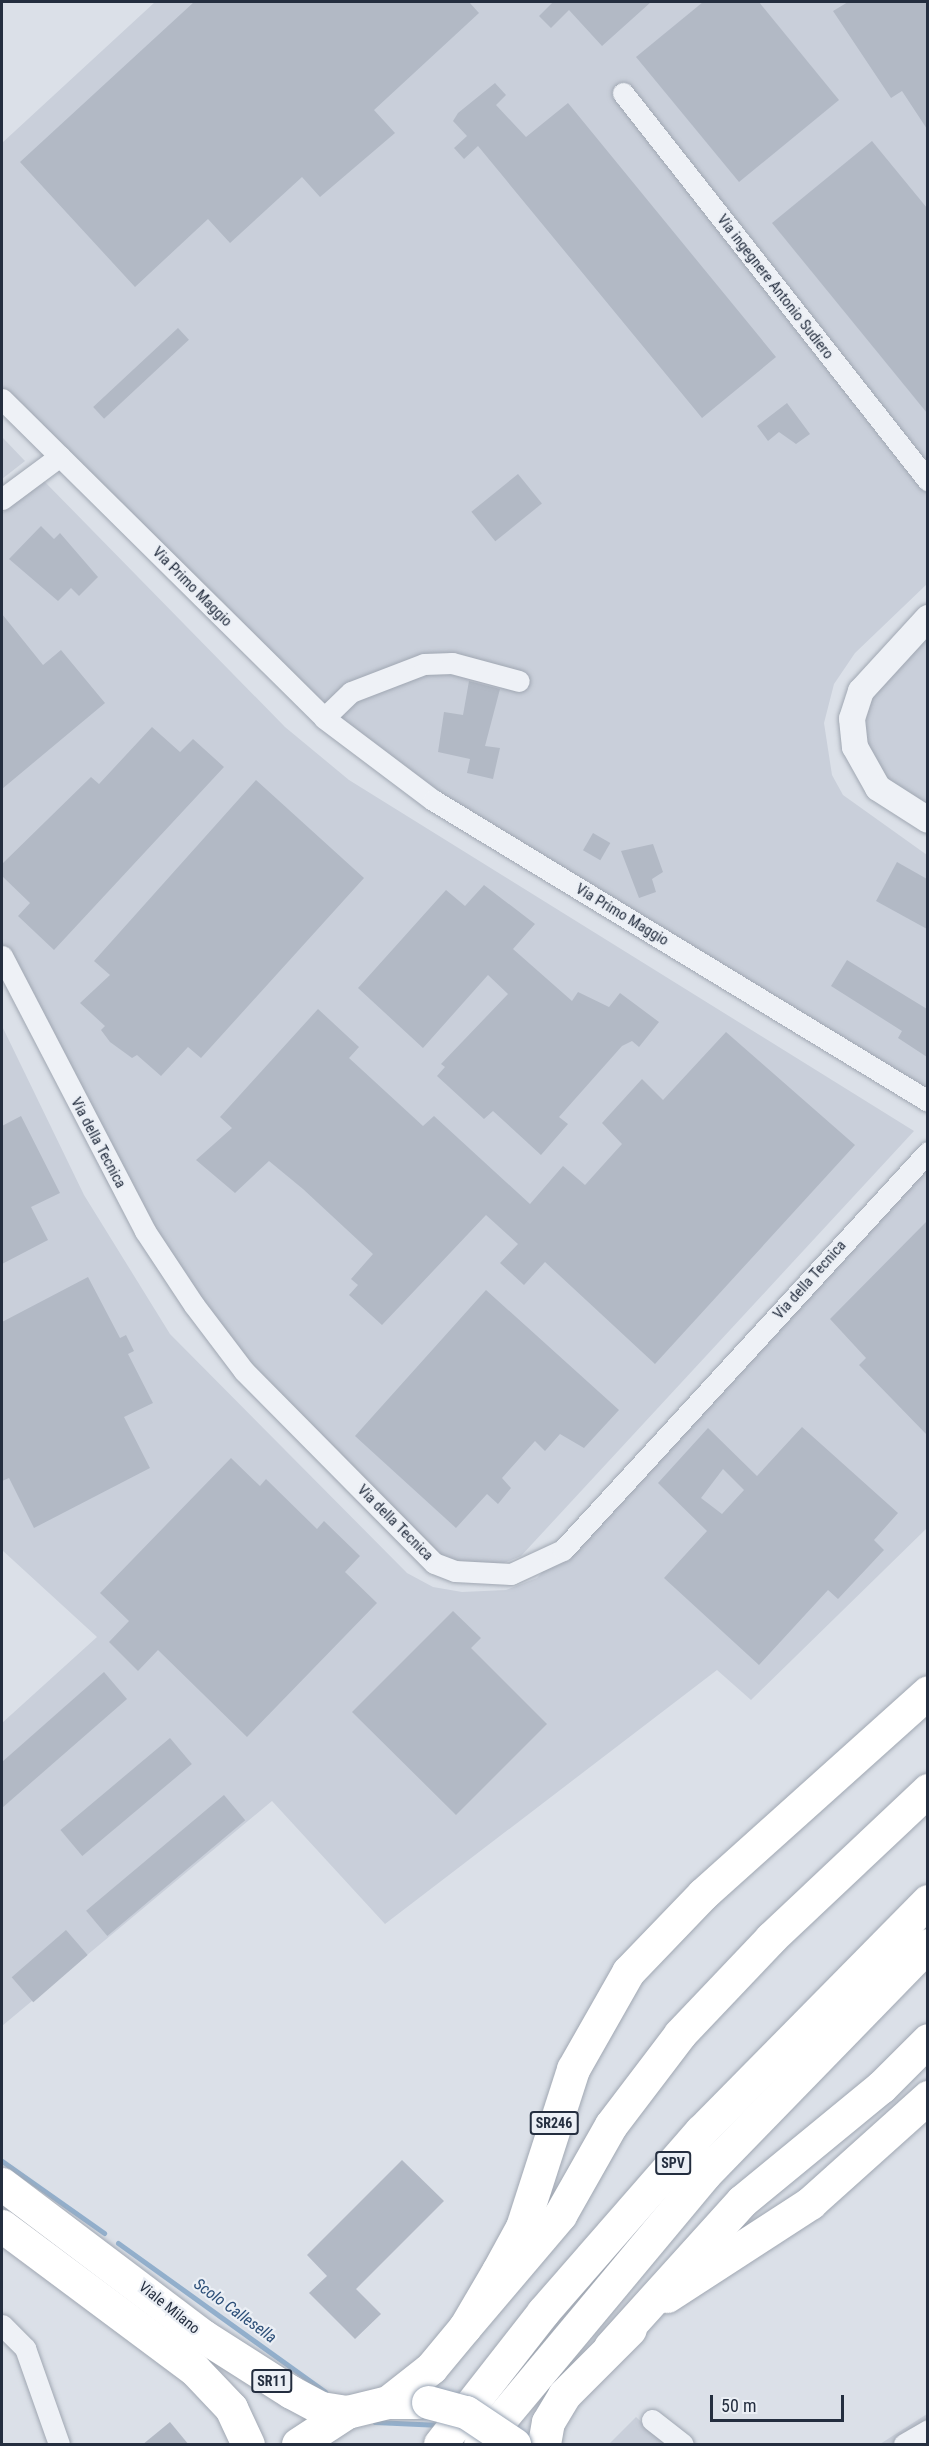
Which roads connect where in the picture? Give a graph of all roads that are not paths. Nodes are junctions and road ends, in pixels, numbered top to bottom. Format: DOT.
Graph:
graph roads {
  1 [pos="623,93"];
  2 [pos="2,399"];
  3 [pos="60,456"];
  4 [pos="927,480"];
  5 [pos="2,499"];
  6 [pos="927,618"];
  7 [pos="519,681"];
  8 [pos="324,718"];
  9 [pos="919,815"];
  10 [pos="2,956"];
  11 [pos="927,1101"];
  12 [pos="927,1152"];
  13 [pos="927,1692"];
  14 [pos="927,1790"];
  15 [pos="927,1901"];
  16 [pos="927,1945"];
  17 [pos="927,2040"];
  18 [pos="927,2097"];
  19 [pos="2,2184"];
  20 [pos="2,2226"];
  21 [pos="2,2325"];
  22 [pos="465,2327"];
  23 [pos="610,2347"];
  24 [pos="388,2402"];
  25 [pos="347,2412"];
  26 [pos="651,2420"];
  27 [pos="927,2430"];
  28 [pos="59,2445"];
  29 [pos="248,2445"];
  30 [pos="298,2445"];
  31 [pos="440,2445"];
  32 [pos="480,2445"];
  33 [pos="514,2445"];
  34 [pos="544,2445"];
  35 [pos="683,2445"];
  36 [pos="904,2445"];
  1 -- 4 [label="street, Via ingegnere Antonio Sudiero"];
  2 -- 3 [label="street, Via Primo Maggio"];
  3 -- 5 [label="street"];
  3 -- 8 [label="street, Via Primo Maggio"];
  6 -- 9 [label="street"];
  7 -- 8 [label="street"];
  8 -- 11 [label="street, Via Primo Maggio"];
  10 -- 12 [label="street, Via della Tecnica"];
  13 -- 22 [label="main road, SR246"];
  14 -- 22 [label="main road"];
  15 -- 31 [label="main road, SPV"];
  16 -- 32 [label="main road, SPV"];
  17 -- 23 [label="main road"];
  18 -- 23 [label="main road"];
  19 -- 25 [label="main road, Viale Milano / SR11"];
  20 -- 29 [label="main road"];
  21 -- 28 [label="street"];
  22 -- 24 [label="main road, SR246"];
  23 -- 34 [label="main road"];
  24 -- 25 [label="main road, Viale Milano / SR11"];
  24 -- 33 [label="main road, Viale Milano / SR11, bridge"];
  25 -- 30 [label="main road, Viale Milano / SR11"];
  26 -- 35 [label="street"];
  27 -- 36 [label="street"];
}
